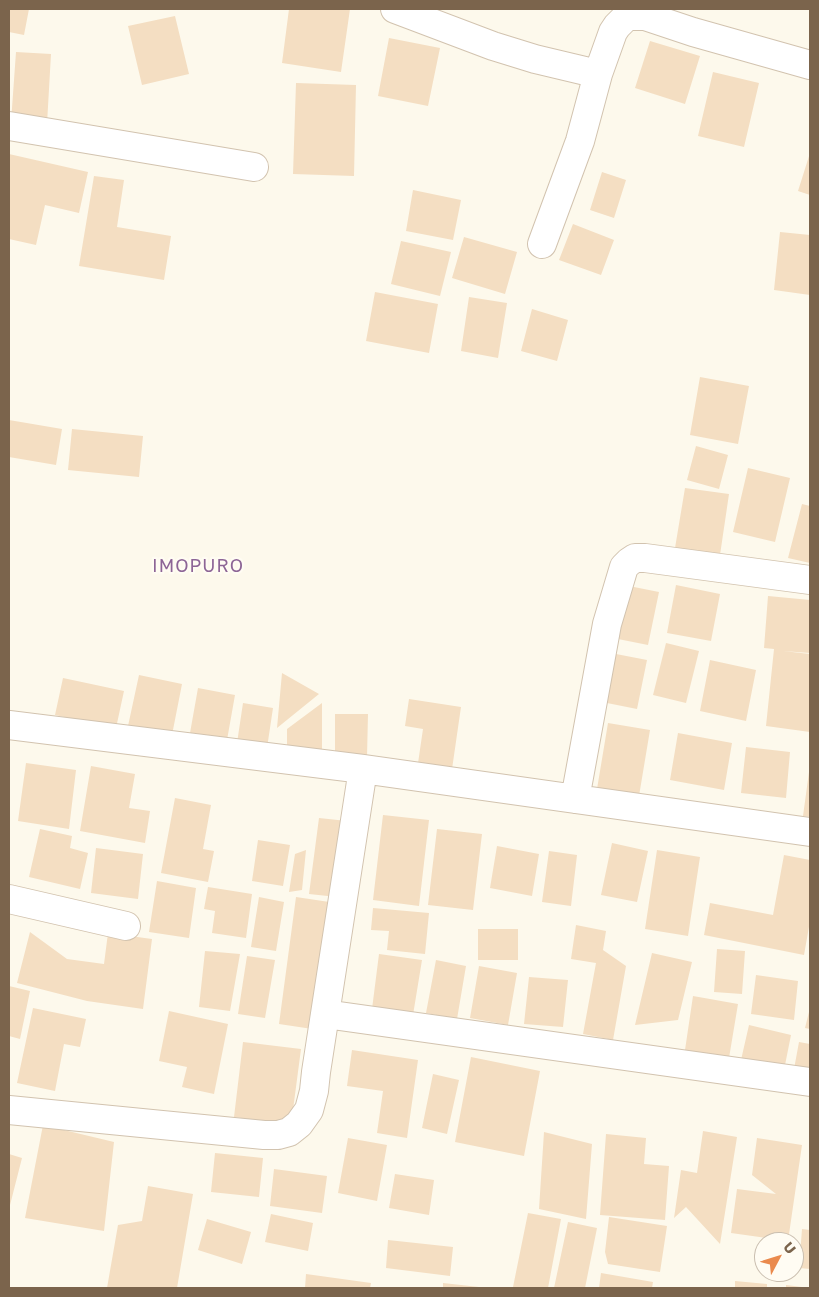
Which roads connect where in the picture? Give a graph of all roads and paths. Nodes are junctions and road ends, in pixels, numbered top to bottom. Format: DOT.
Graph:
graph roads {
  1 [pos="394,9"];
  2 [pos="629,12"];
  3 [pos="696,20"];
  4 [pos="810,65"];
  5 [pos="598,74"];
  6 [pos="9,126"];
  7 [pos="254,167"];
  8 [pos="542,244"];
  9 [pos="810,580"];
  10 [pos="9,725"];
  11 [pos="363,770"];
  12 [pos="575,799"];
  13 [pos="810,832"];
  14 [pos="9,899"];
  15 [pos="126,926"];
  16 [pos="325,1014"];
  17 [pos="810,1082"];
  18 [pos="9,1110"];
  1 -- 5 [label="street"];
  2 -- 3 [label="street"];
  2 -- 5 [label="street"];
  3 -- 4 [label="street"];
  5 -- 8 [label="street"];
  6 -- 7 [label="street"];
  9 -- 12 [label="street"];
  10 -- 11 [label="street"];
  11 -- 12 [label="street"];
  11 -- 16 [label="street"];
  12 -- 13 [label="street"];
  14 -- 15 [label="street"];
  16 -- 17 [label="street"];
  16 -- 18 [label="street"];
}
